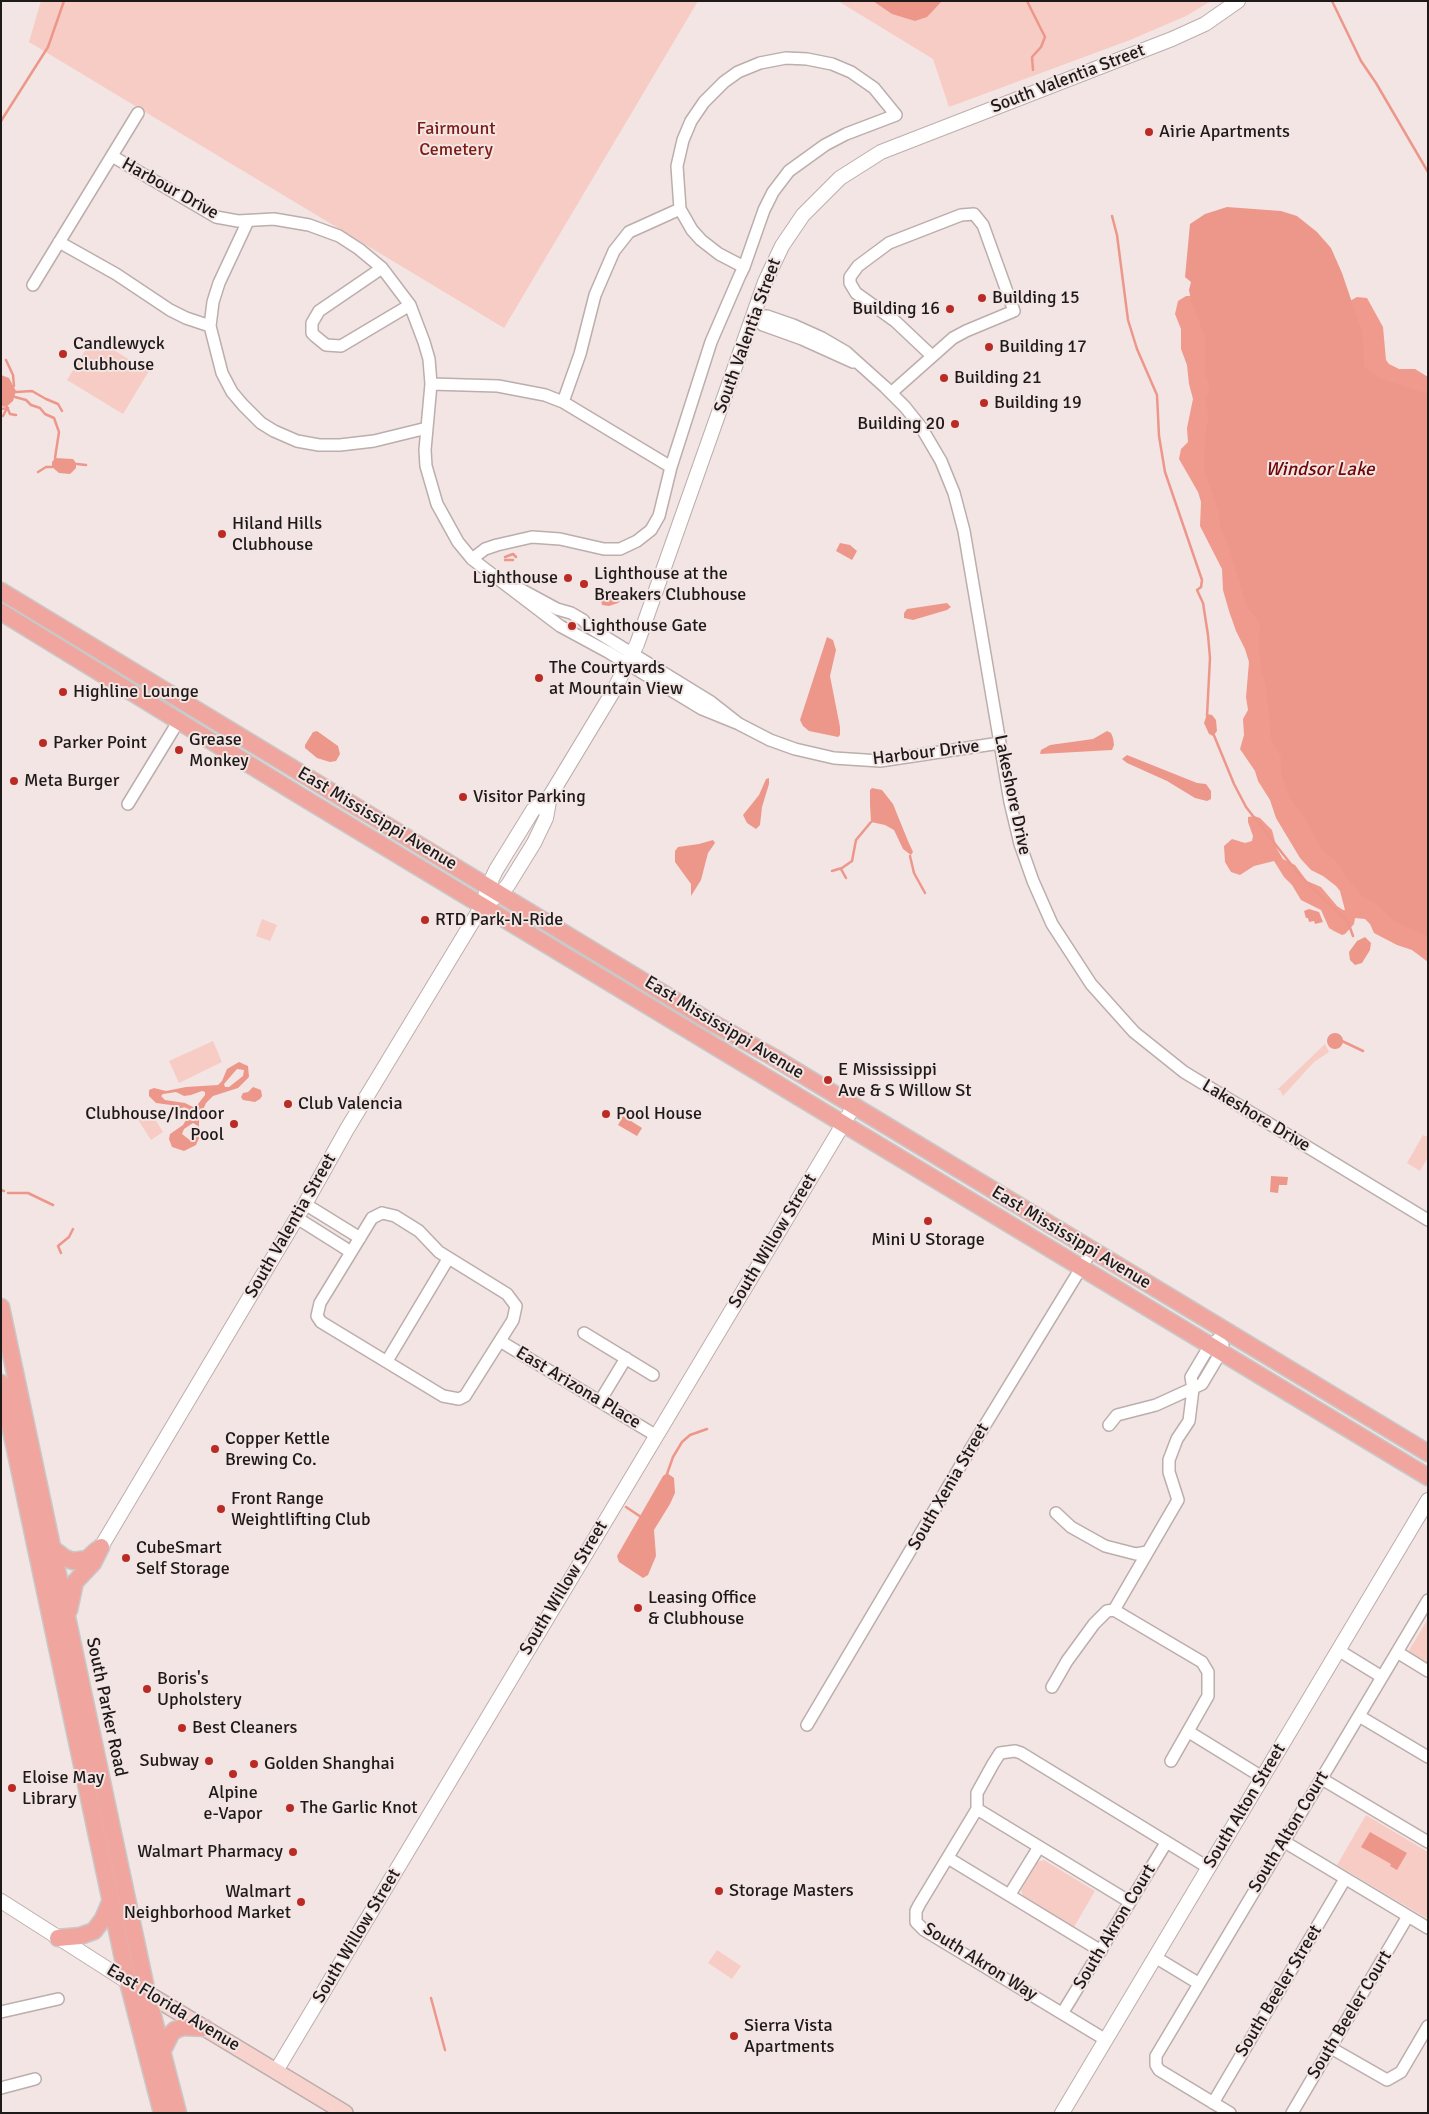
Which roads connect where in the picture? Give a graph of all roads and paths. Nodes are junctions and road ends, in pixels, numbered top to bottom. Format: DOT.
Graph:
graph roads {
  1 [pos="1238,1"];
  2 [pos="138,113"];
  3 [pos="112,156"];
  4 [pos="680,209"];
  5 [pos="248,220"];
  6 [pos="59,242"];
  7 [pos="744,267"];
  8 [pos="382,268"];
  9 [pos="33,285"];
  10 [pos="410,305"];
  11 [pos="752,317"];
  12 [pos="210,326"];
  13 [pos="932,356"];
  14 [pos="431,384"];
  15 [pos="891,392"];
  16 [pos="563,402"];
  17 [pos="427,428"];
  18 [pos="671,467"];
  19 [pos="472,559"];
  20 [pos="494,575"];
  21 [pos="1,591"];
  22 [pos="1,612"];
  23 [pos="630,659"];
  24 [pos="178,722"];
  25 [pos="1000,743"];
  26 [pos="128,804"];
  27 [pos="494,891"];
  28 [pos="482,906"];
  29 [pos="854,1106"];
  30 [pos="843,1123"];
  31 [pos="305,1204"];
  32 [pos="296,1218"];
  33 [pos="1428,1220"];
  34 [pos="360,1238"];
  35 [pos="1092,1250"];
  36 [pos="351,1252"];
  37 [pos="448,1259"];
  38 [pos="1081,1267"];
  39 [pos="1,1307"];
  40 [pos="1227,1332"];
  41 [pos="584,1333"];
  42 [pos="500,1341"];
  43 [pos="1216,1348"];
  44 [pos="626,1358"];
  45 [pos="387,1360"];
  46 [pos="653,1374"];
  47 [pos="1,1383"];
  48 [pos="1193,1390"];
  49 [pos="600,1401"];
  50 [pos="1109,1425"];
  51 [pos="655,1435"];
  52 [pos="1428,1453"];
  53 [pos="1428,1477"];
  54 [pos="1428,1500"];
  55 [pos="1056,1513"];
  56 [pos="100,1547"];
  57 [pos="52,1548"];
  58 [pos="1147,1552"];
  59 [pos="91,1566"];
  60 [pos="41,1572"];
  61 [pos="58,1576"];
  62 [pos="1428,1600"];
  63 [pos="1114,1610"];
  64 [pos="67,1620"];
  65 [pos="1338,1650"];
  66 [pos="1397,1652"];
  67 [pos="1428,1670"];
  68 [pos="1382,1677"];
  69 [pos="1052,1687"];
  70 [pos="1359,1716"];
  71 [pos="807,1726"];
  72 [pos="1188,1732"];
  73 [pos="1428,1757"];
  74 [pos="1171,1761"];
  75 [pos="1262,1777"];
  76 [pos="1322,1778"];
  77 [pos="977,1809"];
  78 [pos="1283,1841"];
  79 [pos="1428,1842"];
  80 [pos="1166,1843"];
  81 [pos="1039,1846"];
  82 [pos="948,1858"];
  83 [pos="1209,1868"];
  84 [pos="1345,1879"];
  85 [pos="1010,1894"];
  86 [pos="110,1900"];
  87 [pos="1,1902"];
  88 [pos="1130,1902"];
  89 [pos="1408,1916"];
  90 [pos="1428,1928"];
  91 [pos="58,1938"];
  92 [pos="1100,1950"];
  93 [pos="1155,1957"];
  94 [pos="128,1982"];
  95 [pos="1198,1984"];
  96 [pos="147,1994"];
  97 [pos="58,1999"];
  98 [pos="1,2012"];
  99 [pos="1063,2012"];
  100 [pos="1428,2026"];
  101 [pos="205,2028"];
  102 [pos="1106,2040"];
  103 [pos="1331,2048"];
  104 [pos="162,2052"];
  105 [pos="276,2071"];
  106 [pos="35,2079"];
  107 [pos="1,2088"];
  108 [pos="1213,2103"];
  109 [pos="162,2113"];
  110 [pos="178,2113"];
  111 [pos="345,2113"];
  112 [pos="1062,2113"];
  113 [pos="1230,2113"];
  114 [pos="1292,2113"];
  1 -- 11 [label="street, South Valentia Street"];
  2 -- 3 [label="street"];
  3 -- 5 [label="street, Harbour Drive"];
  3 -- 6 [label="street"];
  4 -- 7 [label="street"];
  4 -- 7 [label="street"];
  4 -- 16 [label="street"];
  5 -- 8 [label="street, Harbour Drive"];
  5 -- 12 [label="street"];
  6 -- 9 [label="street"];
  6 -- 12 [label="street"];
  7 -- 18 [label="street"];
  8 -- 10 [label="street, Harbour Drive"];
  8 -- 10 [label="street"];
  10 -- 14 [label="street, Harbour Drive"];
  11 -- 15 [label="street, Lakeshore Drive"];
  11 -- 23 [label="street, South Valentia Street"];
  12 -- 17 [label="street"];
  13 -- 13 [label="street"];
  13 -- 15 [label="street"];
  14 -- 16 [label="street"];
  14 -- 17 [label="street, Harbour Drive"];
  15 -- 25 [label="street, Lakeshore Drive"];
  16 -- 18 [label="street"];
  17 -- 19 [label="street, Harbour Drive"];
  18 -- 19 [label="street"];
  19 -- 20 [label="street, Harbour Drive"];
  20 -- 23 [label="street, Harbour Drive"];
  20 -- 23 [label="street, Harbour Drive"];
  21 -- 27 [label="main road, East Mississippi Avenue"];
  22 -- 24 [label="main road, East Mississippi Avenue"];
  23 -- 25 [label="street, Harbour Drive"];
  23 -- 27 [label="street, South Valentia Street"];
  24 -- 26 [label="street"];
  24 -- 28 [label="main road, East Mississippi Avenue"];
  25 -- 33 [label="street, Lakeshore Drive"];
  27 -- 28 [label="street, South Valentia Street"];
  27 -- 29 [label="main road, East Mississippi Avenue"];
  28 -- 30 [label="main road, East Mississippi Avenue"];
  28 -- 31 [label="street, South Valentia Street"];
  29 -- 30 [label="street, South Willow Street"];
  29 -- 35 [label="main road, East Mississippi Avenue"];
  30 -- 38 [label="main road, East Mississippi Avenue"];
  30 -- 51 [label="street, South Willow Street"];
  31 -- 32 [label="street, South Valentia Street"];
  31 -- 34 [label="street"];
  32 -- 36 [label="street"];
  32 -- 56 [label="street, South Valentia Street"];
  34 -- 36 [label="street"];
  34 -- 37 [label="street"];
  35 -- 38 [label="street, South Xenia Street"];
  35 -- 40 [label="main road, East Mississippi Avenue"];
  36 -- 45 [label="street"];
  37 -- 42 [label="street"];
  37 -- 45 [label="street"];
  38 -- 43 [label="main road, East Mississippi Avenue"];
  38 -- 71 [label="street, South Xenia Street"];
  39 -- 57 [label="main road, South Parker Road"];
  40 -- 43 [label="street"];
  40 -- 52 [label="main road, East Mississippi Avenue"];
  41 -- 44 [label="street"];
  42 -- 45 [label="street"];
  42 -- 49 [label="street, East Arizona Place"];
  43 -- 48 [label="street"];
  43 -- 53 [label="main road, East Mississippi Avenue"];
  44 -- 46 [label="street"];
  44 -- 49 [label="street"];
  47 -- 60 [label="main road, South Parker Road"];
  48 -- 50 [label="street"];
  48 -- 58 [label="street"];
  49 -- 51 [label="street, East Arizona Place"];
  51 -- 105 [label="street, South Willow Street"];
  54 -- 65 [label="street, South Alton Street"];
  55 -- 58 [label="street"];
  56 -- 57 [label="main road"];
  56 -- 59 [label="main road"];
  57 -- 61 [label="main road, South Parker Road"];
  58 -- 63 [label="street"];
  59 -- 61 [label="main road"];
  59 -- 64 [label="main road"];
  60 -- 61 [label="main road"];
  60 -- 86 [label="main road, South Parker Road"];
  61 -- 64 [label="main road, South Parker Road"];
  62 -- 66 [label="street, South Alton Court"];
  63 -- 69 [label="street"];
  63 -- 72 [label="street"];
  64 -- 96 [label="main road, South Parker Road"];
  65 -- 68 [label="street"];
  65 -- 75 [label="street, South Alton Street"];
  66 -- 67 [label="street"];
  66 -- 68 [label="street, South Alton Court"];
  68 -- 70 [label="street, South Alton Court"];
  70 -- 73 [label="street"];
  70 -- 76 [label="street, South Alton Court"];
  72 -- 74 [label="street"];
  72 -- 75 [label="street"];
  75 -- 83 [label="street, South Alton Street"];
  76 -- 78 [label="street, South Alton Court"];
  76 -- 79 [label="street"];
  77 -- 80 [label="street, South Akron Way"];
  77 -- 81 [label="street"];
  77 -- 82 [label="street, South Akron Way"];
  78 -- 84 [label="street"];
  78 -- 95 [label="street, South Alton Court"];
  80 -- 83 [label="street, South Akron Way"];
  80 -- 88 [label="street, South Akron Court"];
  81 -- 85 [label="street"];
  81 -- 88 [label="street"];
  82 -- 85 [label="street"];
  82 -- 99 [label="street, South Akron Way"];
  83 -- 93 [label="street, South Alton Street"];
  84 -- 89 [label="street"];
  84 -- 108 [label="street, South Beeler Street"];
  85 -- 92 [label="street"];
  86 -- 91 [label="main road"];
  86 -- 94 [label="main road, South Parker Road"];
  87 -- 91 [label="street, East Florida Avenue"];
  88 -- 92 [label="street, South Akron Court"];
  89 -- 90 [label="street"];
  89 -- 103 [label="street, South Beeler Court"];
  91 -- 94 [label="street, East Florida Avenue"];
  92 -- 99 [label="street, South Akron Court"];
  93 -- 95 [label="street"];
  93 -- 102 [label="street, South Alton Street"];
  94 -- 96 [label="main road, East Florida Avenue"];
  94 -- 109 [label="main road, South Parker Road"];
  95 -- 108 [label="street, South Alton Court"];
  96 -- 101 [label="main road, East Florida Avenue"];
  96 -- 104 [label="main road, South Parker Road"];
  97 -- 98 [label="street"];
  99 -- 102 [label="street, South Akron Way"];
  100 -- 103 [label="street"];
  101 -- 104 [label="main road"];
  101 -- 105 [label="main road, East Florida Avenue"];
  102 -- 112 [label="street, South Alton Street"];
  103 -- 114 [label="street, South Beeler Court"];
  104 -- 110 [label="main road, South Parker Road"];
  105 -- 111 [label="main road, East Florida Avenue"];
  106 -- 107 [label="street"];
  108 -- 113 [label="street"];
}
